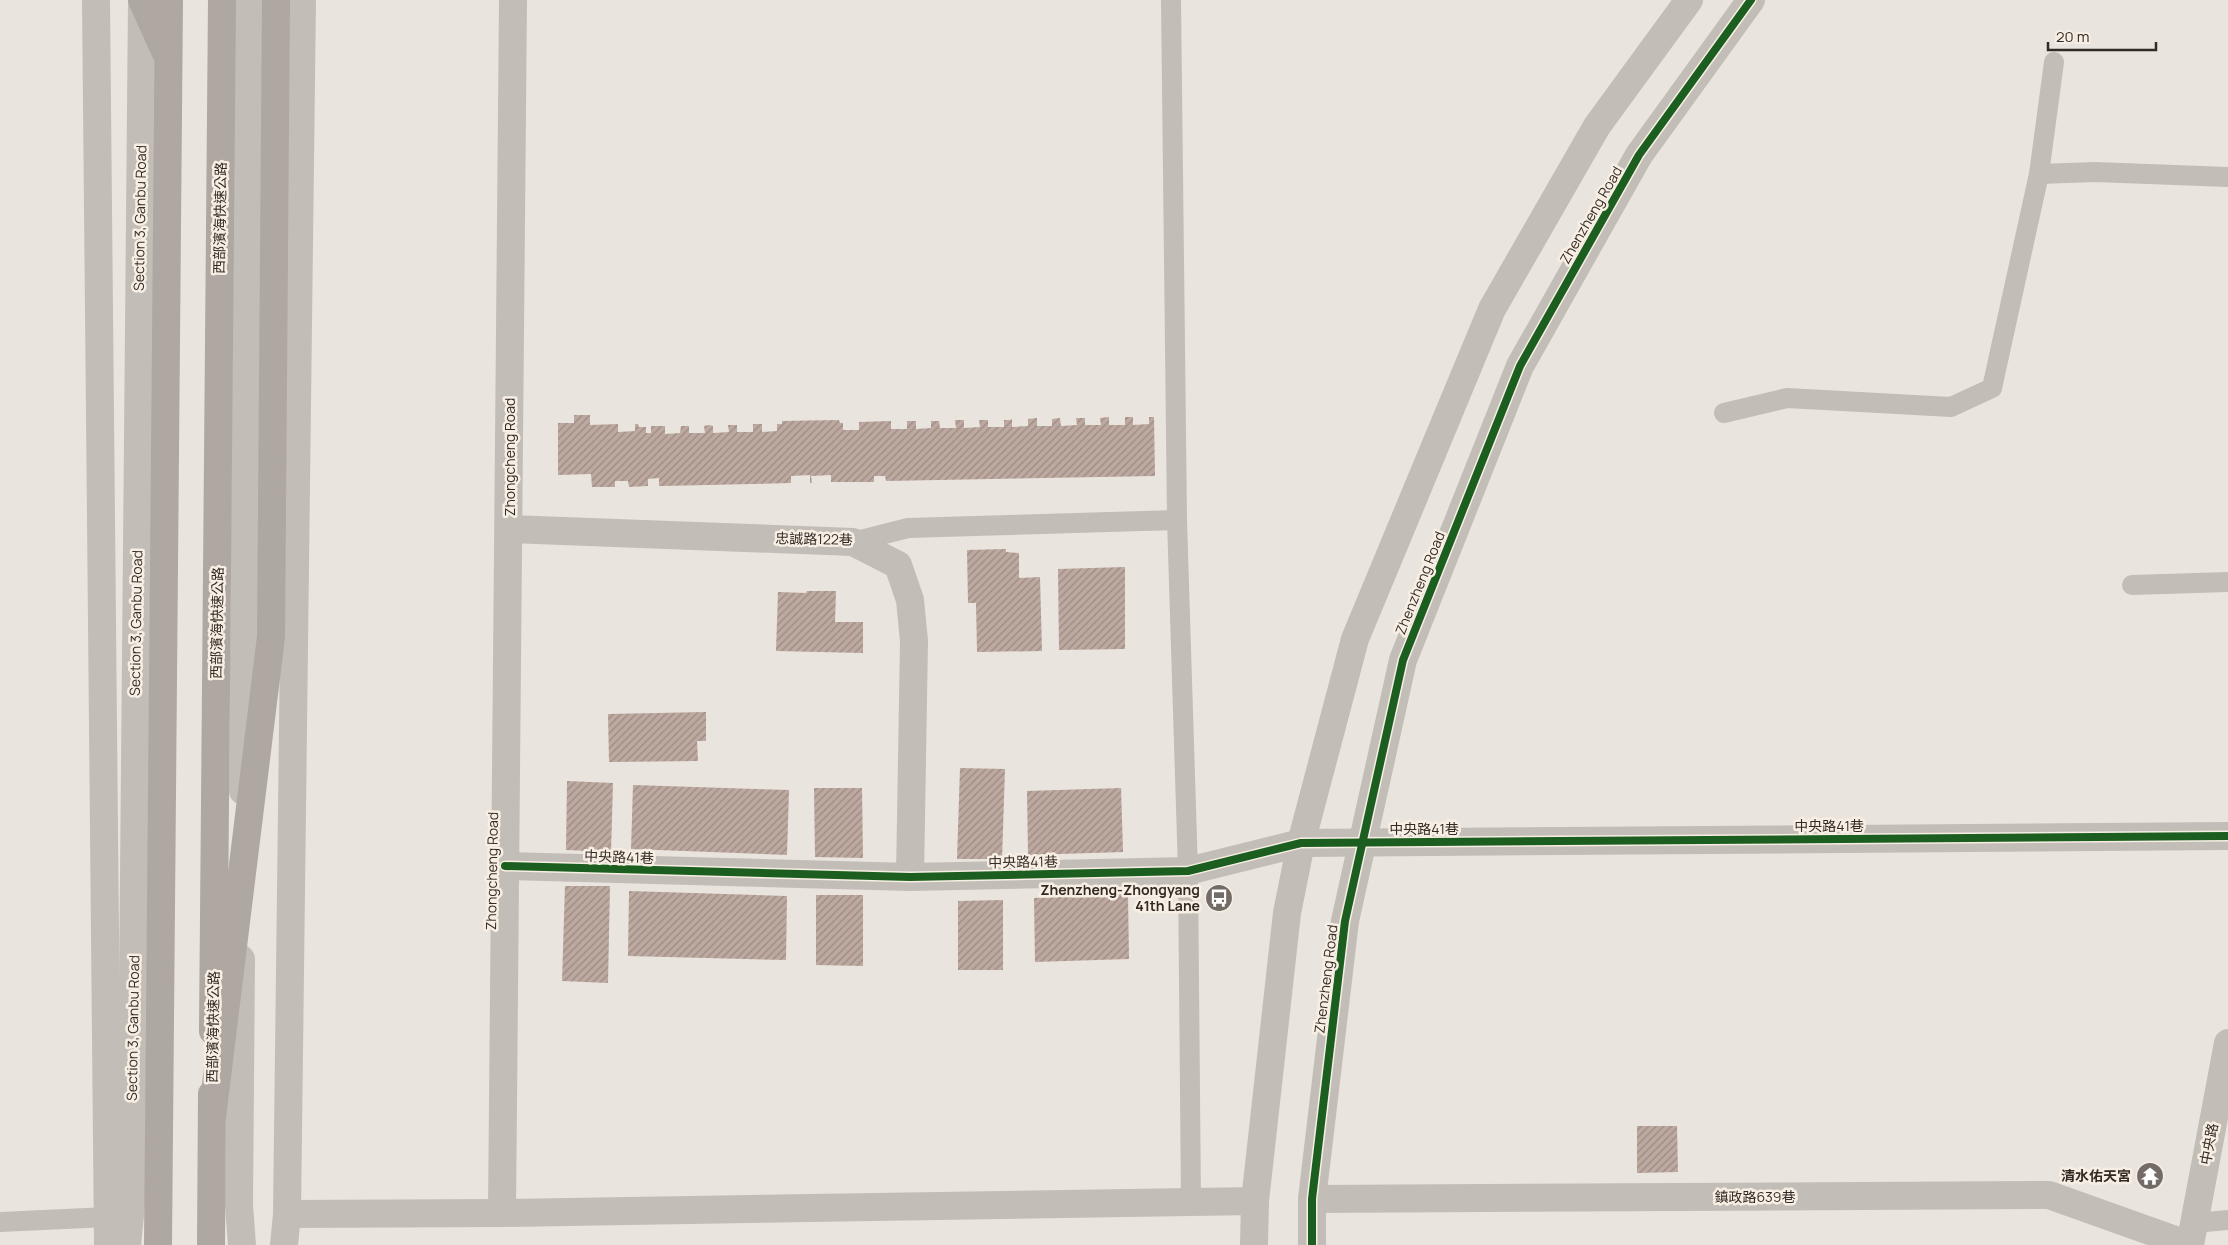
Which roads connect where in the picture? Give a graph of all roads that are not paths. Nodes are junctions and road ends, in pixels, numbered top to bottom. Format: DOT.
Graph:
graph roads {
  1 [pos="96,0"];
  2 [pos="142,0"];
  3 [pos="169,0"];
  4 [pos="222,0"];
  5 [pos="250,0"];
  6 [pos="276,0"];
  7 [pos="302,0"];
  8 [pos="513,0"];
  9 [pos="1171,0"];
  10 [pos="1689,0"];
  11 [pos="1751,0"];
  12 [pos="168,59"];
  13 [pos="2054,62"];
  14 [pos="2039,174"];
  15 [pos="2228,177"];
  16 [pos="1724,413"];
  17 [pos="1177,520"];
  18 [pos="510,529"];
  19 [pos="853,542"];
  20 [pos="2228,582"];
  21 [pos="2132,585"];
  22 [pos="2228,836"];
  23 [pos="1364,842"];
  24 [pos="1301,843"];
  25 [pos="505,866"];
  26 [pos="1188,871"];
  27 [pos="910,877"];
  28 [pos="2228,1043"];
  29 [pos="212,1117"];
  30 [pos="1312,1199"];
  31 [pos="1255,1201"];
  32 [pos="1191,1202"];
  33 [pos="502,1213"];
  34 [pos="287,1214"];
  35 [pos="108,1217"];
  36 [pos="2228,1220"];
  37 [pos="0,1222"];
  38 [pos="2191,1238"];
  39 [pos="108,1245"];
  40 [pos="127,1245"];
  41 [pos="158,1245"];
  42 [pos="211,1245"];
  43 [pos="242,1245"];
  44 [pos="284,1245"];
  45 [pos="1254,1245"];
  46 [pos="1312,1245"];
  1 -- 35 [label="street, Section 3, Ganbu Road"];
  2 -- 12 [label="highway"];
  2 -- 40 [label="street, Section 3, Ganbu Road"];
  3 -- 12 [label="highway"];
  4 -- 29 [label="highway, 西部濱海快速公路, bridge"];
  5 -- 43 [label="street"];
  6 -- 29 [label="highway, bridge"];
  7 -- 34 [label="street"];
  8 -- 18 [label="street, Zhongcheng Road"];
  9 -- 17 [label="lane"];
  10 -- 24 [label="street"];
  11 -- 23 [label="street, Zhenzheng Road"];
  12 -- 41 [label="highway"];
  13 -- 14 [label="lane"];
  14 -- 15 [label="lane"];
  14 -- 16 [label="lane"];
  17 -- 19 [label="lane, 忠誠路122巷"];
  17 -- 26 [label="lane"];
  18 -- 19 [label="street, 忠誠路122巷"];
  18 -- 25 [label="street, Zhongcheng Road"];
  19 -- 27 [label="street"];
  20 -- 21 [label="lane"];
  22 -- 23 [label="street, 中央路41巷"];
  23 -- 24 [label="street, 中央路41巷"];
  23 -- 30 [label="street, Zhenzheng Road"];
  24 -- 26 [label="street, 中央路41巷"];
  24 -- 31 [label="street"];
  25 -- 27 [label="street, 中央路41巷"];
  25 -- 33 [label="street, Zhongcheng Road"];
  26 -- 27 [label="street, 中央路41巷"];
  26 -- 32 [label="lane"];
  28 -- 38 [label="street, 中央路"];
  29 -- 42 [label="highway, 西部濱海快速公路"];
  30 -- 38 [label="street, 鎮政路639巷"];
  30 -- 46 [label="street, Zhenzheng Road"];
  31 -- 32 [label="street"];
  31 -- 45 [label="street"];
  32 -- 33 [label="street"];
  33 -- 34 [label="street"];
  34 -- 44 [label="street"];
  35 -- 37 [label="lane"];
  35 -- 39 [label="street, Section 3, Ganbu Road"];
  36 -- 38 [label="lane"];
}
